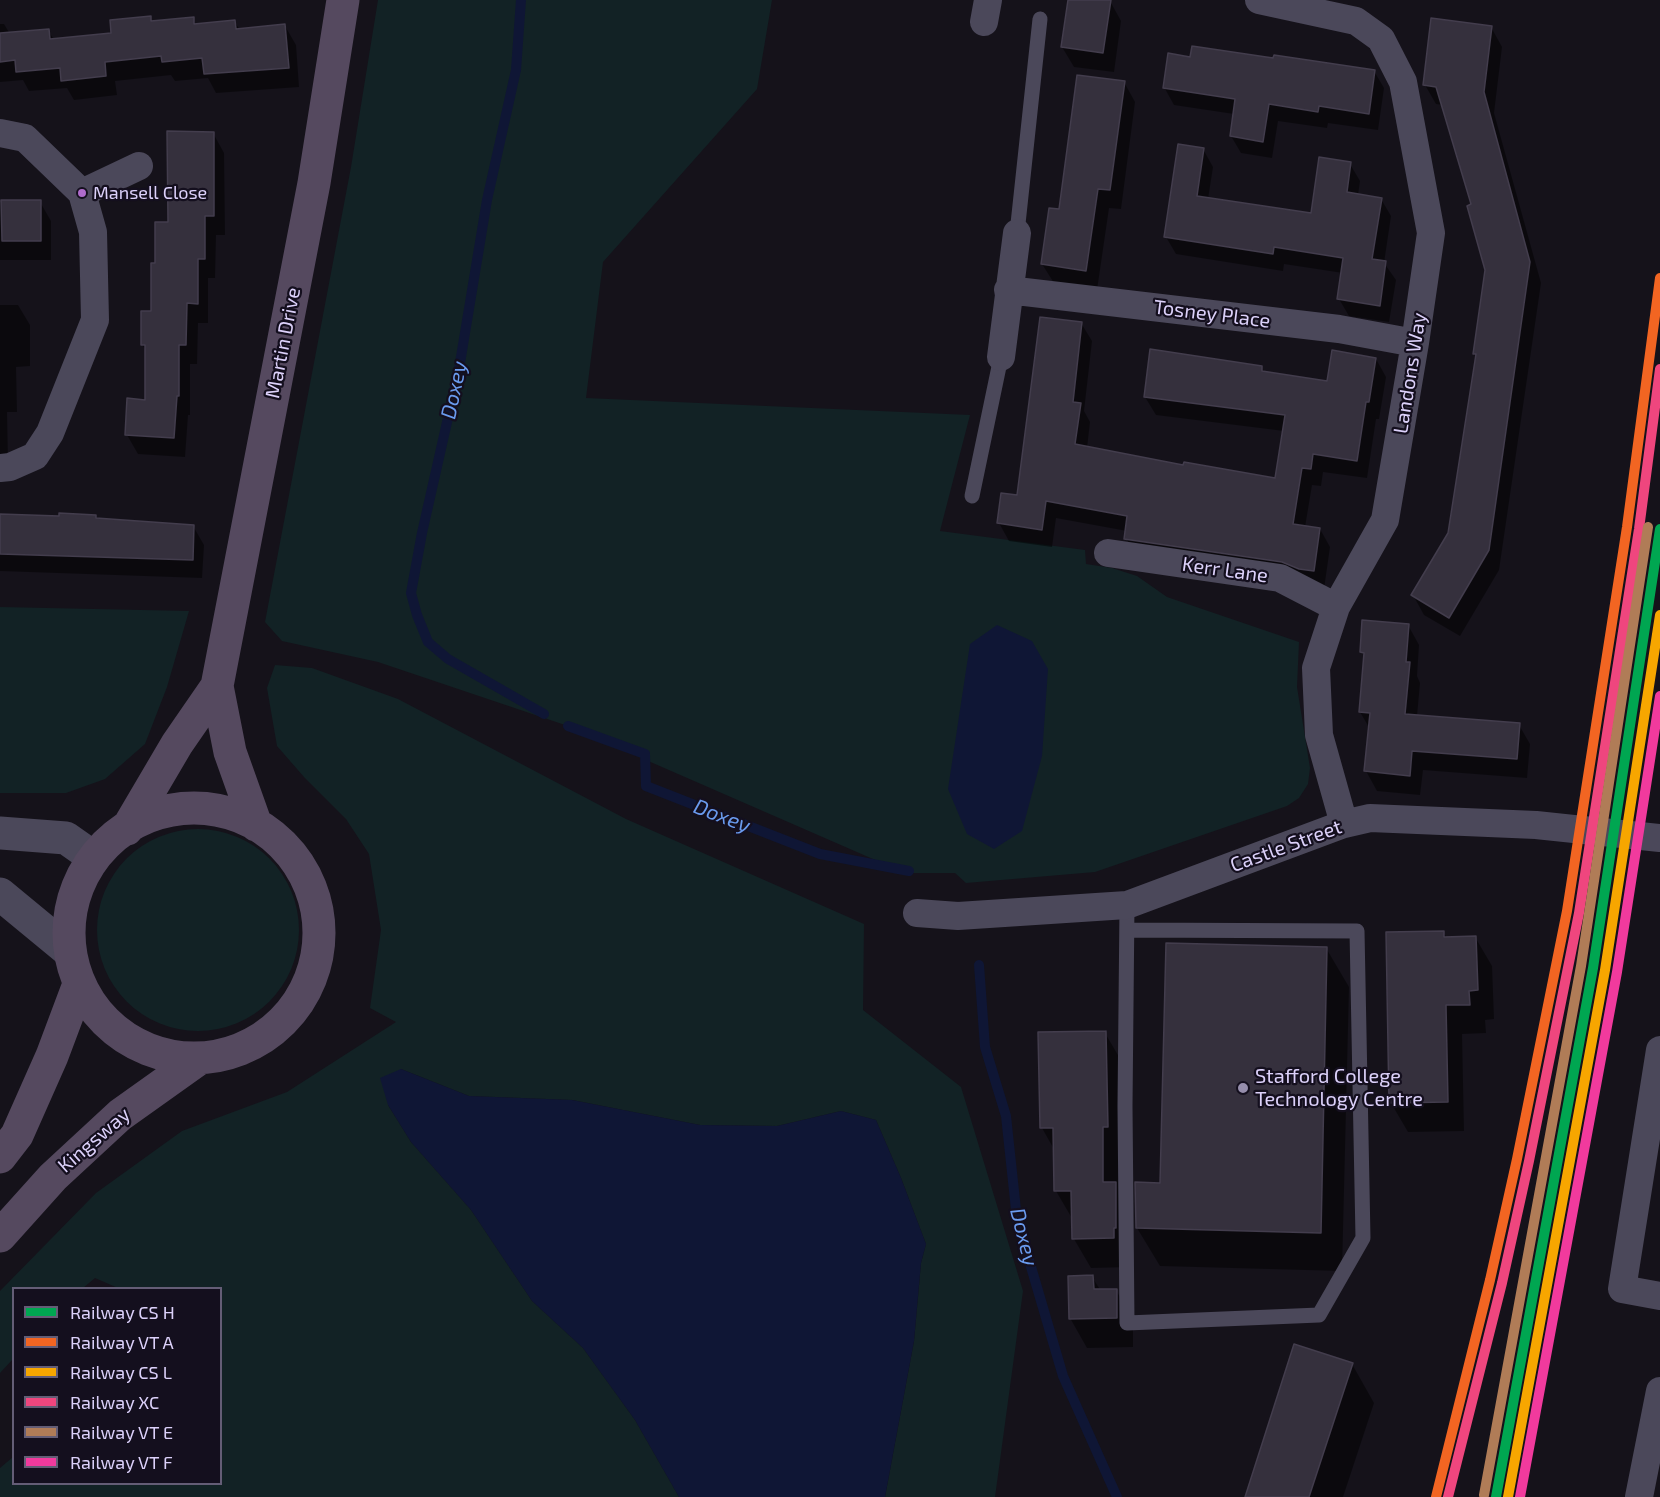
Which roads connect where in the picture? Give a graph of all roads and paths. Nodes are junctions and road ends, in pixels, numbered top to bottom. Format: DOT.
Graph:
graph roads {
  1 [pos="344,0"];
  2 [pos="1259,0"];
  3 [pos="1353,10"];
  4 [pos="1040,19"];
  5 [pos="0,133"];
  6 [pos="139,166"];
  7 [pos="82,193"];
  8 [pos="1017,233"];
  9 [pos="1008,290"];
  10 [pos="1415,343"];
  11 [pos="1001,357"];
  12 [pos="0,468"];
  13 [pos="972,496"];
  14 [pos="1108,553"];
  15 [pos="1336,608"];
  16 [pos="217,686"];
  17 [pos="1344,824"];
  18 [pos="256,825"];
  19 [pos="127,829"];
  20 [pos="0,833"];
  21 [pos="1660,838"];
  22 [pos="93,857"];
  23 [pos="0,894"];
  24 [pos="917,913"];
  25 [pos="1127,918"];
  26 [pos="69,951"];
  27 [pos="79,984"];
  28 [pos="1660,1050"];
  29 [pos="200,1058"];
  30 [pos="0,1157"];
  31 [pos="0,1236"];
  32 [pos="1660,1296"];
  33 [pos="1660,1390"];
  34 [pos="1639,1497"];
  1 -- 16 [label="main road, Martin Drive"];
  2 -- 3 [label="street, Landons Way"];
  3 -- 10 [label="street, Landons Way"];
  4 -- 8 [label="lane"];
  5 -- 7 [label="street"];
  6 -- 7 [label="street"];
  7 -- 12 [label="street"];
  8 -- 9 [label="street"];
  9 -- 10 [label="street, Tosney Place"];
  9 -- 11 [label="street"];
  10 -- 15 [label="street, Landons Way"];
  11 -- 13 [label="lane"];
  14 -- 15 [label="street, Kerr Lane"];
  15 -- 17 [label="street, Landons Way"];
  16 -- 18 [label="main road, Martin Drive"];
  16 -- 19 [label="main road, Martin Drive"];
  17 -- 21 [label="street, Castle Street"];
  17 -- 25 [label="street, Castle Street"];
  18 -- 19 [label="main road, Kingsway"];
  18 -- 29 [label="main road, Kingsway"];
  19 -- 22 [label="main road, Kingsway"];
  20 -- 22 [label="street"];
  22 -- 26 [label="main road, Kingsway"];
  23 -- 26 [label="street"];
  24 -- 25 [label="street, Castle Street"];
  25 -- 25 [label="lane"];
  26 -- 27 [label="main road, Kingsway"];
  27 -- 29 [label="main road, Kingsway"];
  27 -- 30 [label="main road"];
  28 -- 32 [label="street"];
  29 -- 31 [label="main road, Kingsway"];
  33 -- 34 [label="street"];
}
